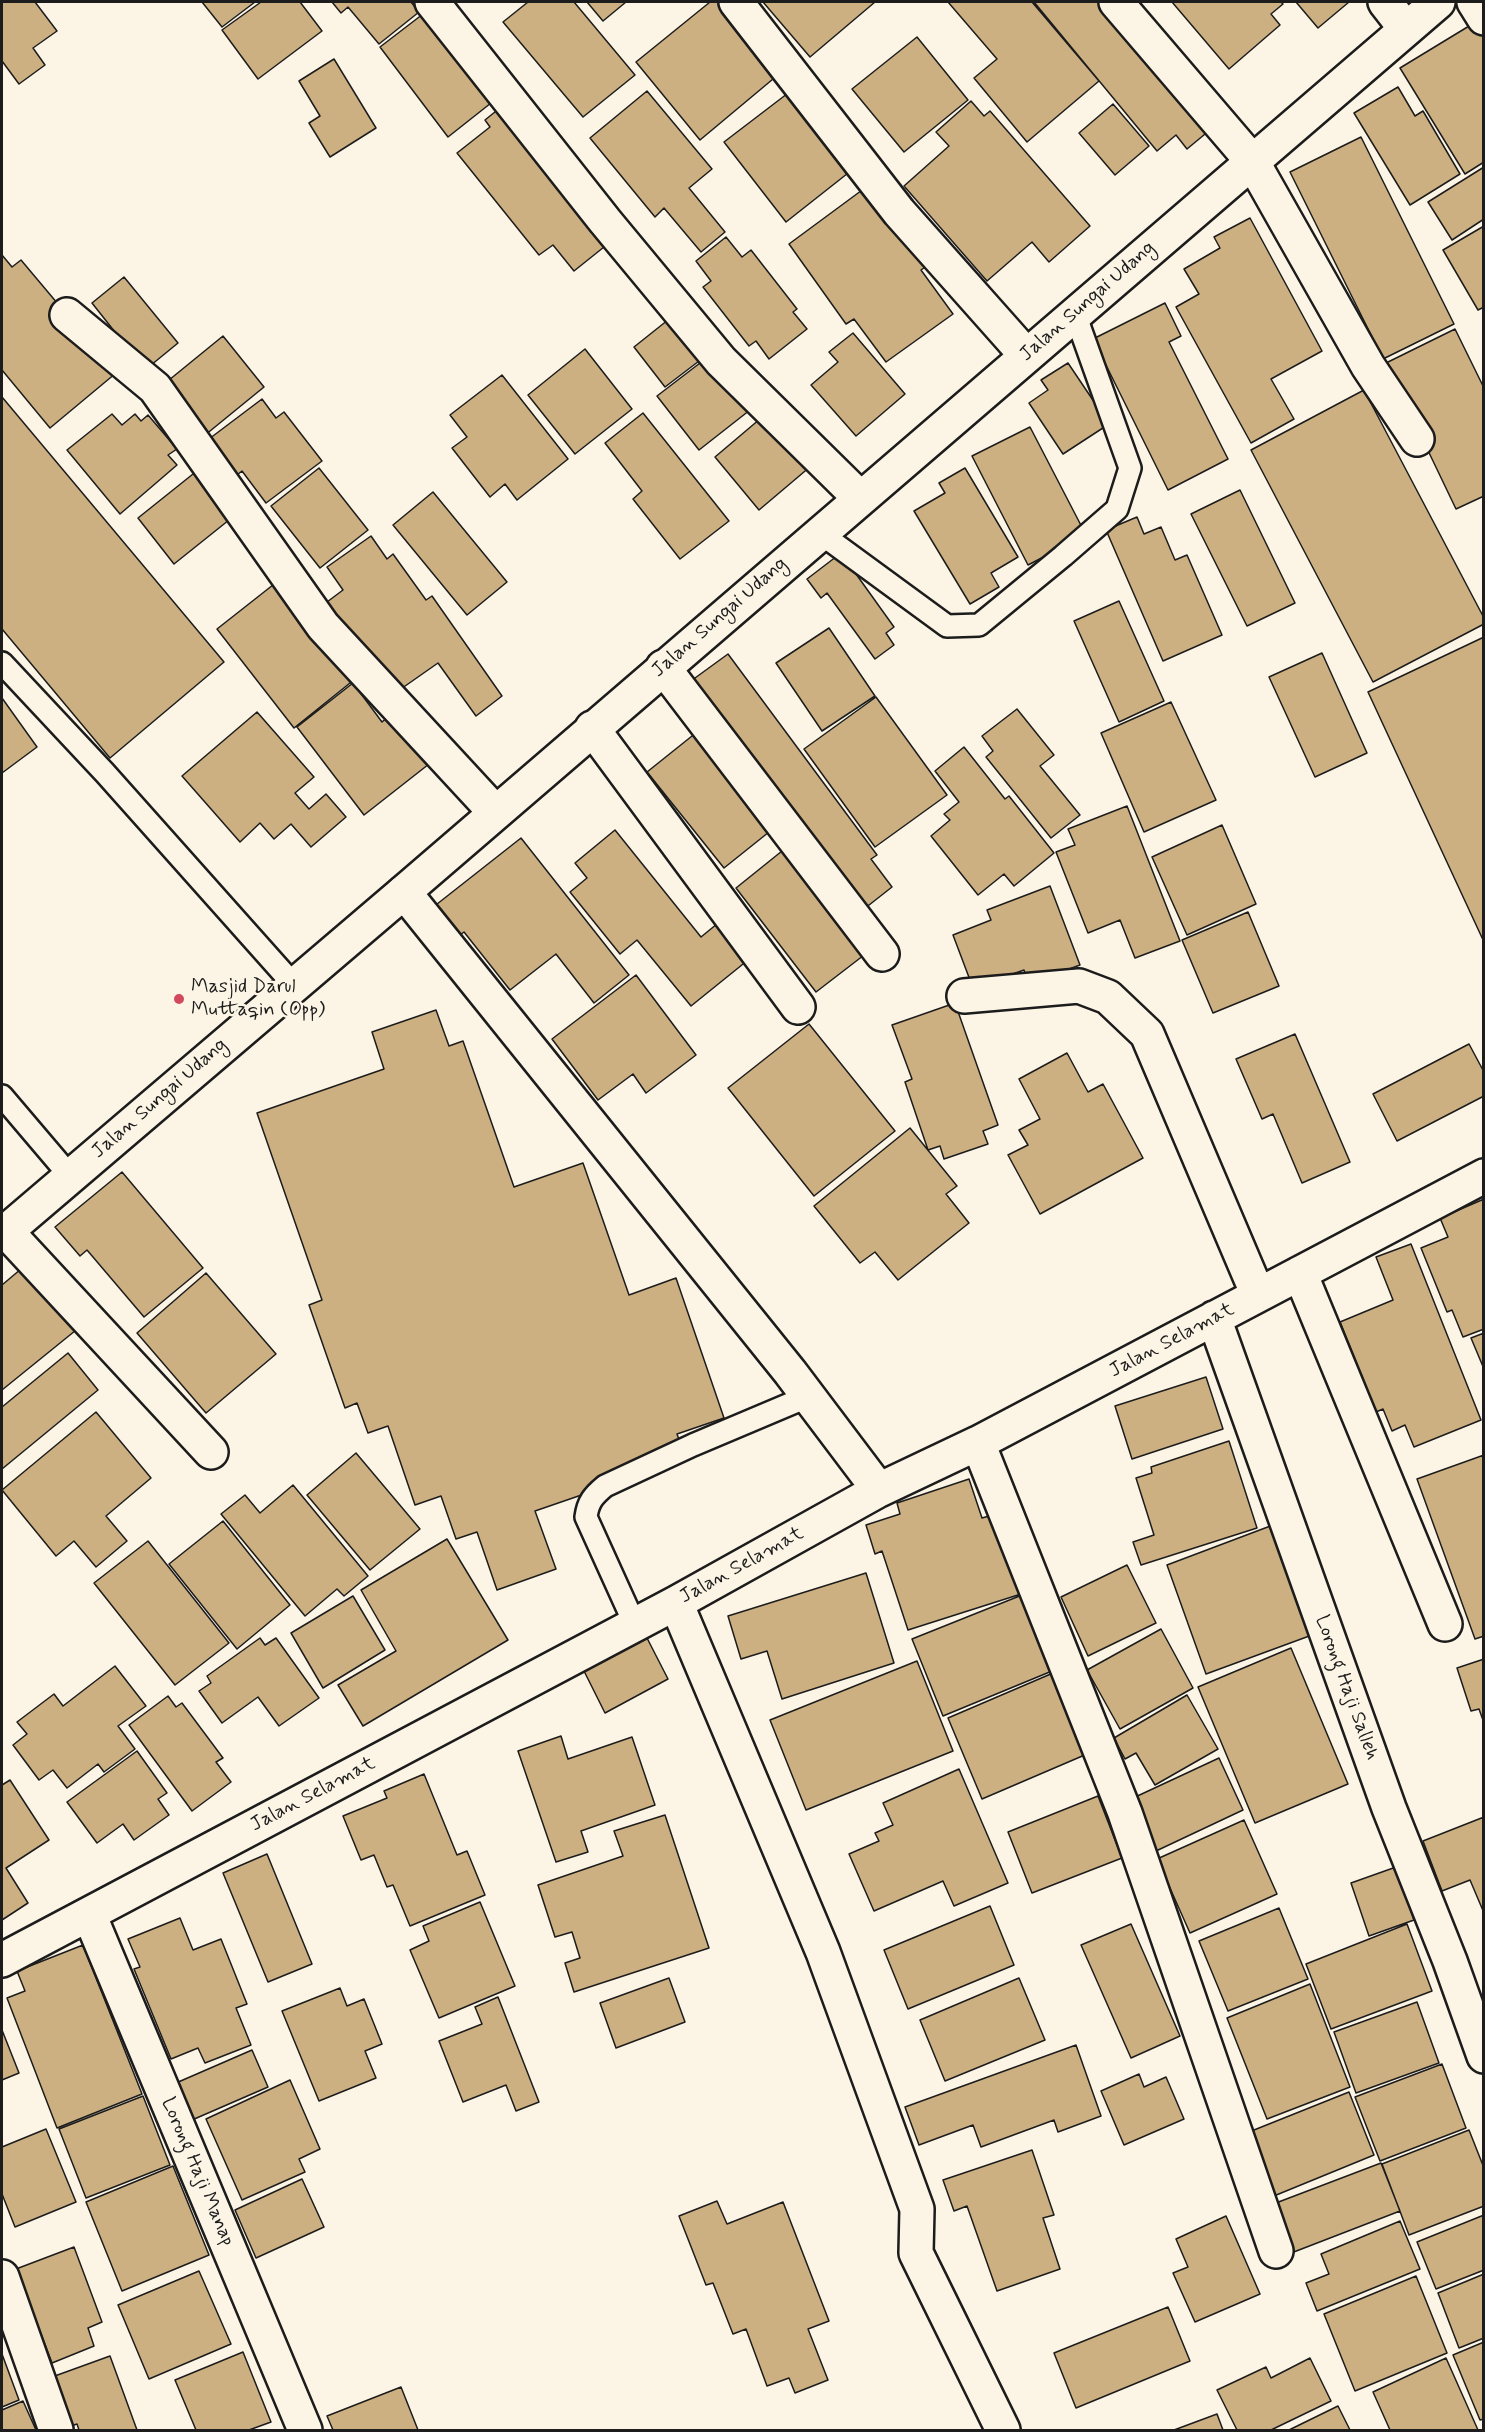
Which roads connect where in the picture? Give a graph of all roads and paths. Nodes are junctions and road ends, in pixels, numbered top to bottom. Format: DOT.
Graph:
graph roads {
  1 [pos="432,2"];
  2 [pos="736,2"];
  3 [pos="1116,2"];
  4 [pos="1385,2"];
  5 [pos="1438,2"];
  6 [pos="1474,2"];
  7 [pos="1484,18"];
  8 [pos="1406,29"];
  9 [pos="1252,161"];
  10 [pos="1075,314"];
  11 [pos="68,315"];
  12 [pos="1026,356"];
  13 [pos="1417,439"];
  14 [pos="860,498"];
  15 [pos="820,533"];
  16 [pos="2,663"];
  17 [pos="663,667"];
  18 [pos="592,728"];
  19 [pos="495,812"];
  20 [pos="404,892"];
  21 [pos="882,954"];
  22 [pos="293,984"];
  23 [pos="964,996"];
  24 [pos="798,1008"];
  25 [pos="2,1096"];
  26 [pos="70,1176"];
  27 [pos="1484,1176"];
  28 [pos="4,1233"];
  29 [pos="1300,1273"];
  30 [pos="1258,1295"];
  31 [pos="1214,1318"];
  32 [pos="800,1384"];
  33 [pos="978,1443"];
  34 [pos="212,1452"];
  35 [pos="879,1490"];
  36 [pos="676,1603"];
  37 [pos="1445,1623"];
  38 [pos="635,1624"];
  39 [pos="89,1914"];
  40 [pos="2,1960"];
  41 [pos="1484,2056"];
  42 [pos="1276,2251"];
  43 [pos="2,2277"];
  44 [pos="56,2430"];
  45 [pos="305,2430"];
  46 [pos="1003,2430"];
  1 -- 14 [label="street"];
  2 -- 12 [label="street"];
  3 -- 9 [label="street"];
  4 -- 8 [label="street"];
  5 -- 8 [label="street, Jalan Sungai Udang"];
  6 -- 7 [label="street"];
  8 -- 9 [label="street, Jalan Sungai Udang"];
  9 -- 10 [label="street, Jalan Sungai Udang"];
  9 -- 13 [label="street"];
  10 -- 12 [label="street, Jalan Sungai Udang"];
  10 -- 15 [label="lane"];
  11 -- 19 [label="street"];
  12 -- 14 [label="street, Jalan Sungai Udang"];
  14 -- 15 [label="street, Jalan Sungai Udang"];
  15 -- 17 [label="street, Jalan Sungai Udang"];
  16 -- 22 [label="lane"];
  17 -- 18 [label="street, Jalan Sungai Udang"];
  17 -- 21 [label="street"];
  18 -- 19 [label="street, Jalan Sungai Udang"];
  18 -- 24 [label="street"];
  19 -- 20 [label="street, Jalan Sungai Udang"];
  20 -- 22 [label="street, Jalan Sungai Udang"];
  20 -- 32 [label="street"];
  22 -- 26 [label="street, Jalan Sungai Udang"];
  23 -- 30 [label="street"];
  25 -- 26 [label="lane"];
  26 -- 28 [label="street, Jalan Sungai Udang"];
  27 -- 29 [label="street, Jalan Selamat"];
  28 -- 34 [label="street"];
  29 -- 30 [label="street, Jalan Selamat"];
  29 -- 37 [label="street"];
  30 -- 31 [label="street, Jalan Selamat"];
  31 -- 33 [label="street, Jalan Selamat"];
  31 -- 41 [label="street, Lorong Haji Salleh"];
  32 -- 35 [label="street"];
  32 -- 38 [label="lane"];
  33 -- 35 [label="street, Jalan Selamat"];
  33 -- 42 [label="street"];
  35 -- 36 [label="street, Jalan Selamat"];
  36 -- 38 [label="street, Jalan Selamat"];
  36 -- 46 [label="street"];
  38 -- 39 [label="street, Jalan Selamat"];
  39 -- 40 [label="street, Jalan Selamat"];
  39 -- 45 [label="street, Lorong Haji Manap"];
  43 -- 44 [label="street"];
}
